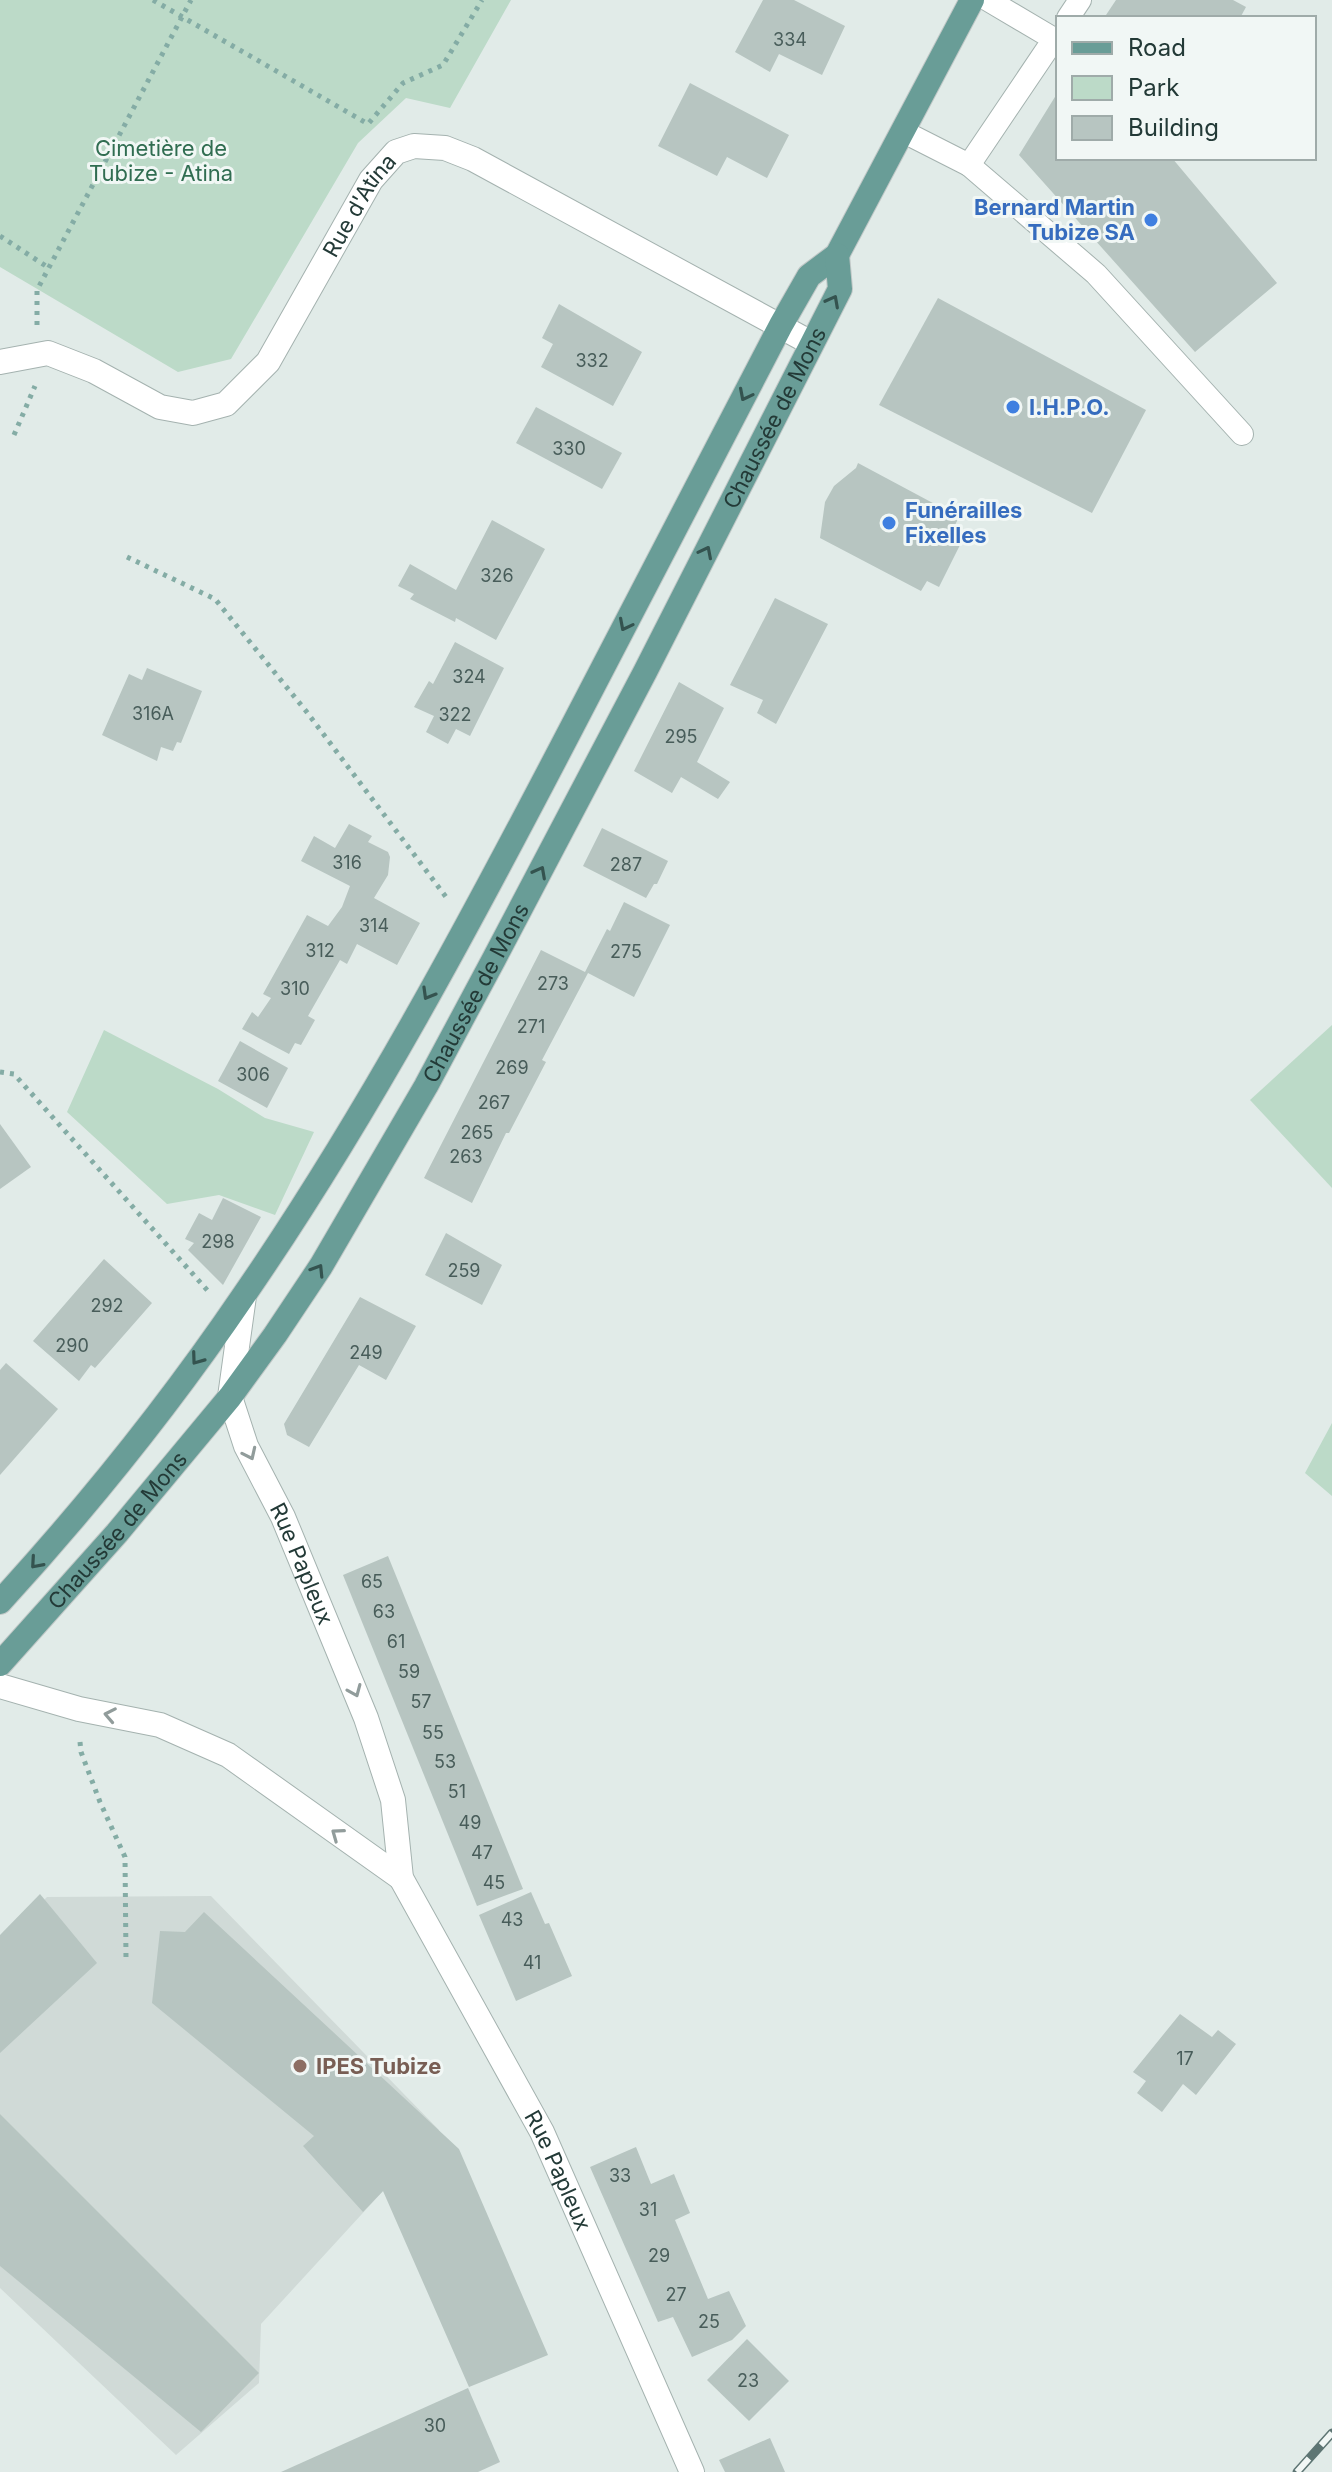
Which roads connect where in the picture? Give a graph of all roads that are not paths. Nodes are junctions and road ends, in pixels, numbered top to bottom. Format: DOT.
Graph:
graph roads {
  1 [pos="972,0"];
  2 [pos="988,0"];
  3 [pos="1056,36"];
  4 [pos="904,132"];
  5 [pos="969,165"];
  6 [pos="837,255"];
  7 [pos="781,325"];
  8 [pos="811,343"];
  9 [pos="0,362"];
  10 [pos="1242,434"];
  11 [pos="237,1306"];
  12 [pos="230,1397"];
  13 [pos="0,1602"];
  14 [pos="0,1664"];
  15 [pos="0,1686"];
  16 [pos="401,1878"];
  17 [pos="692,2472"];
  1 -- 4 [label="main road, Chaussée de Mons"];
  2 -- 3 [label="lane"];
  3 -- 5 [label="lane"];
  4 -- 5 [label="lane"];
  4 -- 6 [label="main road, Chaussée de Mons"];
  5 -- 10 [label="lane"];
  6 -- 7 [label="main road, Chaussée de Mons"];
  8 -- 6 [label="main road, Chaussée de Mons, one-way"];
  7 -- 8 [label="street, Rue d'Atina"];
  7 -- 9 [label="street, Rue d'Atina"];
  7 -- 11 [label="main road, Chaussée de Mons, one-way"];
  12 -- 8 [label="main road, Chaussée de Mons, one-way"];
  11 -- 12 [label="street, Rue Papleux"];
  11 -- 13 [label="main road, Chaussée de Mons, one-way"];
  12 -- 14 [label="main road, Chaussée de Mons"];
  12 -- 16 [label="street, Rue Papleux, one-way"];
  16 -- 15 [label="street, Rue Papleux, one-way"];
  16 -- 17 [label="street, Rue Papleux"];
}
